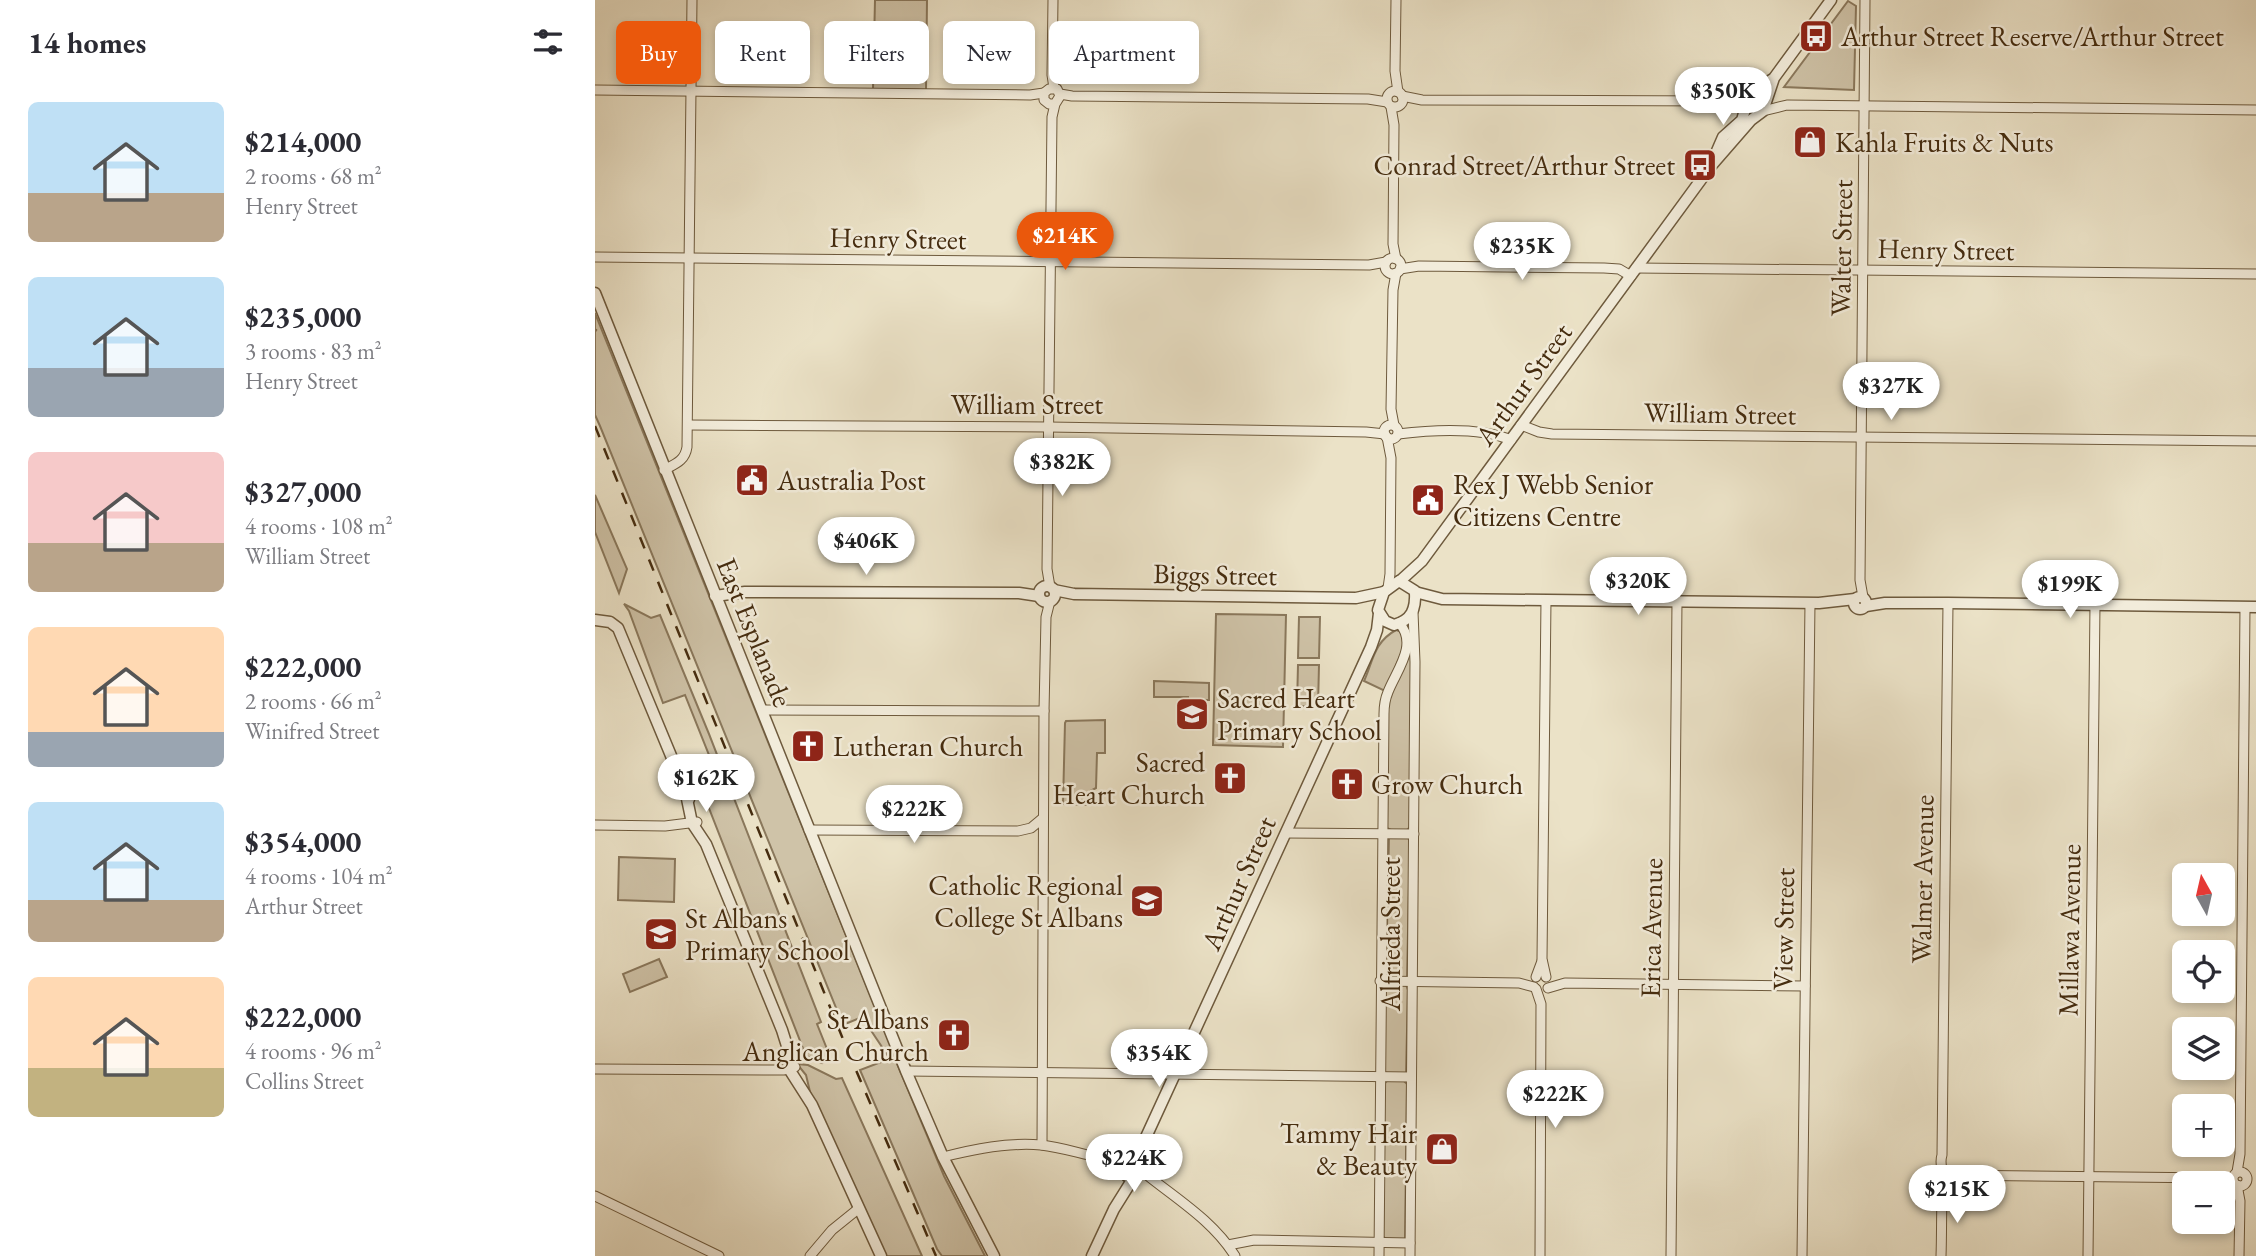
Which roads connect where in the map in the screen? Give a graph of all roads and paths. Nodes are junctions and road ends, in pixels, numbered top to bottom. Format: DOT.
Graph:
graph roads {
  1 [pos="692,0"];
  2 [pos="1053,0"];
  3 [pos="1396,0"];
  4 [pos="1831,0"];
  5 [pos="1865,0"];
  6 [pos="1774,78"];
  7 [pos="595,90"];
  8 [pos="692,91"];
  9 [pos="1052,96"];
  10 [pos="1395,99"];
  11 [pos="1766,99"];
  12 [pos="1748,104"];
  13 [pos="1787,105"];
  14 [pos="1866,106"];
  15 [pos="2256,110"];
  16 [pos="1761,112"];
  17 [pos="1711,166"];
  18 [pos="595,257"];
  19 [pos="690,258"];
  20 [pos="1050,263"];
  21 [pos="1393,266"];
  22 [pos="1863,271"];
  23 [pos="1633,272"];
  24 [pos="2256,274"];
  25 [pos="595,293"];
  26 [pos="688,425"];
  27 [pos="1521,425"];
  28 [pos="1048,427"];
  29 [pos="1391,431"];
  30 [pos="1862,437"];
  31 [pos="1511,440"];
  32 [pos="2256,441"];
  33 [pos="664,470"];
  34 [pos="1422,561"];
  35 [pos="1390,562"];
  36 [pos="1400,581"];
  37 [pos="1386,590"];
  38 [pos="1415,592"];
  39 [pos="1047,594"];
  40 [pos="715,596"];
  41 [pos="1356,598"];
  42 [pos="1442,598"];
  43 [pos="1546,600"];
  44 [pos="1677,601"];
  45 [pos="1860,601"];
  46 [pos="1810,603"];
  47 [pos="1948,603"];
  48 [pos="2095,604"];
  49 [pos="2251,607"];
  50 [pos="1414,610"];
  51 [pos="1378,611"];
  52 [pos="595,620"];
  53 [pos="1397,624"];
  54 [pos="1371,647"];
  55 [pos="762,710"];
  56 [pos="1044,711"];
  57 [pos="1043,818"];
  58 [pos="694,822"];
  59 [pos="595,825"];
  60 [pos="810,830"];
  61 [pos="1018,831"];
  62 [pos="1286,833"];
  63 [pos="1382,834"];
  64 [pos="1413,834"];
  65 [pos="1042,845"];
  66 [pos="1380,981"];
  67 [pos="1413,982"];
  68 [pos="1541,983"];
  69 [pos="1673,984"];
  70 [pos="1805,985"];
  71 [pos="792,1068"];
  72 [pos="595,1069"];
  73 [pos="907,1071"];
  74 [pos="1042,1074"];
  75 [pos="1176,1075"];
  76 [pos="1379,1077"];
  77 [pos="1411,1077"];
  78 [pos="1146,1138"];
  79 [pos="1042,1145"];
  80 [pos="943,1157"];
  81 [pos="1125,1165"];
  82 [pos="1138,1171"];
  83 [pos="1946,1175"];
  84 [pos="2089,1178"];
  85 [pos="2243,1178"];
  86 [pos="595,1196"];
  87 [pos="858,1209"];
  88 [pos="1114,1209"];
  89 [pos="1379,1243"];
  90 [pos="1410,1243"];
  91 [pos="1228,1245"];
  92 [pos="719,1256"];
  93 [pos="810,1256"];
  94 [pos="881,1256"];
  95 [pos="994,1256"];
  96 [pos="1092,1256"];
  97 [pos="1235,1256"];
  98 [pos="1379,1256"];
  99 [pos="1410,1256"];
  100 [pos="1540,1256"];
  101 [pos="1671,1256"];
  102 [pos="1802,1256"];
  103 [pos="1941,1256"];
  104 [pos="2088,1256"];
  105 [pos="2239,1256"];
  1 -- 8 [label="street"];
  2 -- 9 [label="street"];
  3 -- 10 [label="street"];
  4 -- 6 [label="street, Arthur Street"];
  5 -- 14 [label="street, Walter Street"];
  6 -- 11 [label="street, Arthur Street"];
  6 -- 12 [label="street, Arthur Street"];
  7 -- 8 [label="street"];
  8 -- 9 [label="street"];
  8 -- 19 [label="street"];
  9 -- 10 [label="street"];
  9 -- 20 [label="street"];
  10 -- 12 [label="street"];
  10 -- 21 [label="street"];
  11 -- 12 [label="street"];
  11 -- 13 [label="street"];
  11 -- 16 [label="street, Arthur Street"];
  12 -- 16 [label="street"];
  12 -- 17 [label="street, Arthur Street"];
  13 -- 14 [label="street"];
  13 -- 16 [label="street"];
  14 -- 15 [label="street"];
  14 -- 22 [label="street, Walter Street"];
  16 -- 17 [label="street, Arthur Street"];
  17 -- 23 [label="street, Arthur Street"];
  18 -- 19 [label="street, Henry Street"];
  19 -- 20 [label="street, Henry Street"];
  19 -- 26 [label="street"];
  20 -- 21 [label="street, Henry Street"];
  20 -- 28 [label="street"];
  21 -- 23 [label="street, Henry Street"];
  21 -- 29 [label="street"];
  22 -- 23 [label="street, Henry Street"];
  22 -- 24 [label="street, Henry Street"];
  22 -- 30 [label="street, Walter Street"];
  23 -- 27 [label="street, Arthur Street"];
  25 -- 33 [label="street, East Esplanade"];
  26 -- 28 [label="street, William Street"];
  26 -- 33 [label="street"];
  27 -- 30 [label="street, William Street"];
  27 -- 31 [label="street, Arthur Street"];
  28 -- 29 [label="street, William Street"];
  28 -- 39 [label="street"];
  29 -- 31 [label="street, William Street"];
  29 -- 35 [label="street"];
  30 -- 32 [label="street, William Street"];
  30 -- 45 [label="street, Walter Street"];
  31 -- 34 [label="street, Arthur Street"];
  33 -- 40 [label="street, East Esplanade"];
  34 -- 36 [label="street, Arthur Street"];
  34 -- 38 [label="street, Arthur Street"];
  35 -- 36 [label="street"];
  35 -- 37 [label="street"];
  36 -- 37 [label="street"];
  36 -- 38 [label="street"];
  37 -- 41 [label="street, Biggs Street"];
  37 -- 51 [label="street"];
  38 -- 42 [label="street"];
  38 -- 50 [label="street"];
  39 -- 40 [label="street, Biggs Street"];
  39 -- 41 [label="street, Biggs Street"];
  39 -- 56 [label="street"];
  40 -- 55 [label="street, East Esplanade"];
  41 -- 51 [label="street, Biggs Street"];
  42 -- 43 [label="street"];
  42 -- 50 [label="street"];
  43 -- 44 [label="street"];
  43 -- 68 [label="street"];
  44 -- 46 [label="street"];
  44 -- 69 [label="street, Erica Avenue"];
  45 -- 46 [label="street"];
  45 -- 47 [label="street"];
  46 -- 70 [label="street, View Street"];
  47 -- 48 [label="street"];
  47 -- 83 [label="street, Walmer Avenue"];
  48 -- 49 [label="street"];
  48 -- 84 [label="street, Millawa Avenue"];
  49 -- 85 [label="street"];
  50 -- 53 [label="street"];
  50 -- 64 [label="street, Alfrieda Street"];
  51 -- 53 [label="street"];
  51 -- 54 [label="street, Arthur Street"];
  52 -- 58 [label="street"];
  53 -- 54 [label="street, Arthur Street"];
  53 -- 63 [label="street, Alfrieda Street"];
  54 -- 62 [label="street, Arthur Street"];
  55 -- 56 [label="street"];
  55 -- 60 [label="street, East Esplanade"];
  56 -- 57 [label="street"];
  57 -- 61 [label="street"];
  57 -- 65 [label="street"];
  58 -- 59 [label="street"];
  58 -- 71 [label="street"];
  60 -- 61 [label="street"];
  60 -- 73 [label="street, East Esplanade"];
  61 -- 65 [label="street"];
  62 -- 63 [label="street"];
  62 -- 75 [label="street, Arthur Street"];
  63 -- 64 [label="street"];
  63 -- 66 [label="street, Alfrieda Street"];
  64 -- 67 [label="street, Alfrieda Street"];
  65 -- 74 [label="street"];
  66 -- 67 [label="street"];
  66 -- 76 [label="street, Alfrieda Street"];
  67 -- 68 [label="street"];
  67 -- 77 [label="street, Alfrieda Street"];
  68 -- 69 [label="street"];
  68 -- 100 [label="street"];
  69 -- 70 [label="street"];
  69 -- 101 [label="street, Erica Avenue"];
  70 -- 102 [label="street, View Street"];
  71 -- 72 [label="street"];
  71 -- 87 [label="street"];
  73 -- 74 [label="street"];
  73 -- 80 [label="street, East Esplanade"];
  74 -- 75 [label="street"];
  74 -- 79 [label="street"];
  75 -- 76 [label="street"];
  75 -- 78 [label="street, Arthur Street"];
  76 -- 77 [label="street"];
  76 -- 89 [label="street, Alfrieda Street"];
  77 -- 90 [label="street, Alfrieda Street"];
  78 -- 81 [label="street"];
  78 -- 82 [label="street"];
  79 -- 80 [label="street"];
  79 -- 81 [label="street"];
  80 -- 95 [label="street, East Esplanade"];
  81 -- 82 [label="street"];
  81 -- 82 [label="street"];
  81 -- 88 [label="street"];
  82 -- 88 [label="street"];
  82 -- 91 [label="street"];
  83 -- 84 [label="street"];
  83 -- 103 [label="street, Walmer Avenue"];
  84 -- 85 [label="street"];
  84 -- 104 [label="street, Millawa Avenue"];
  85 -- 105 [label="street"];
  86 -- 92 [label="street"];
  87 -- 93 [label="street"];
  87 -- 94 [label="street"];
  88 -- 96 [label="street"];
  89 -- 90 [label="street"];
  89 -- 91 [label="street"];
  89 -- 98 [label="street, Alfrieda Street"];
  90 -- 99 [label="street, Alfrieda Street"];
  91 -- 97 [label="street"];
}
